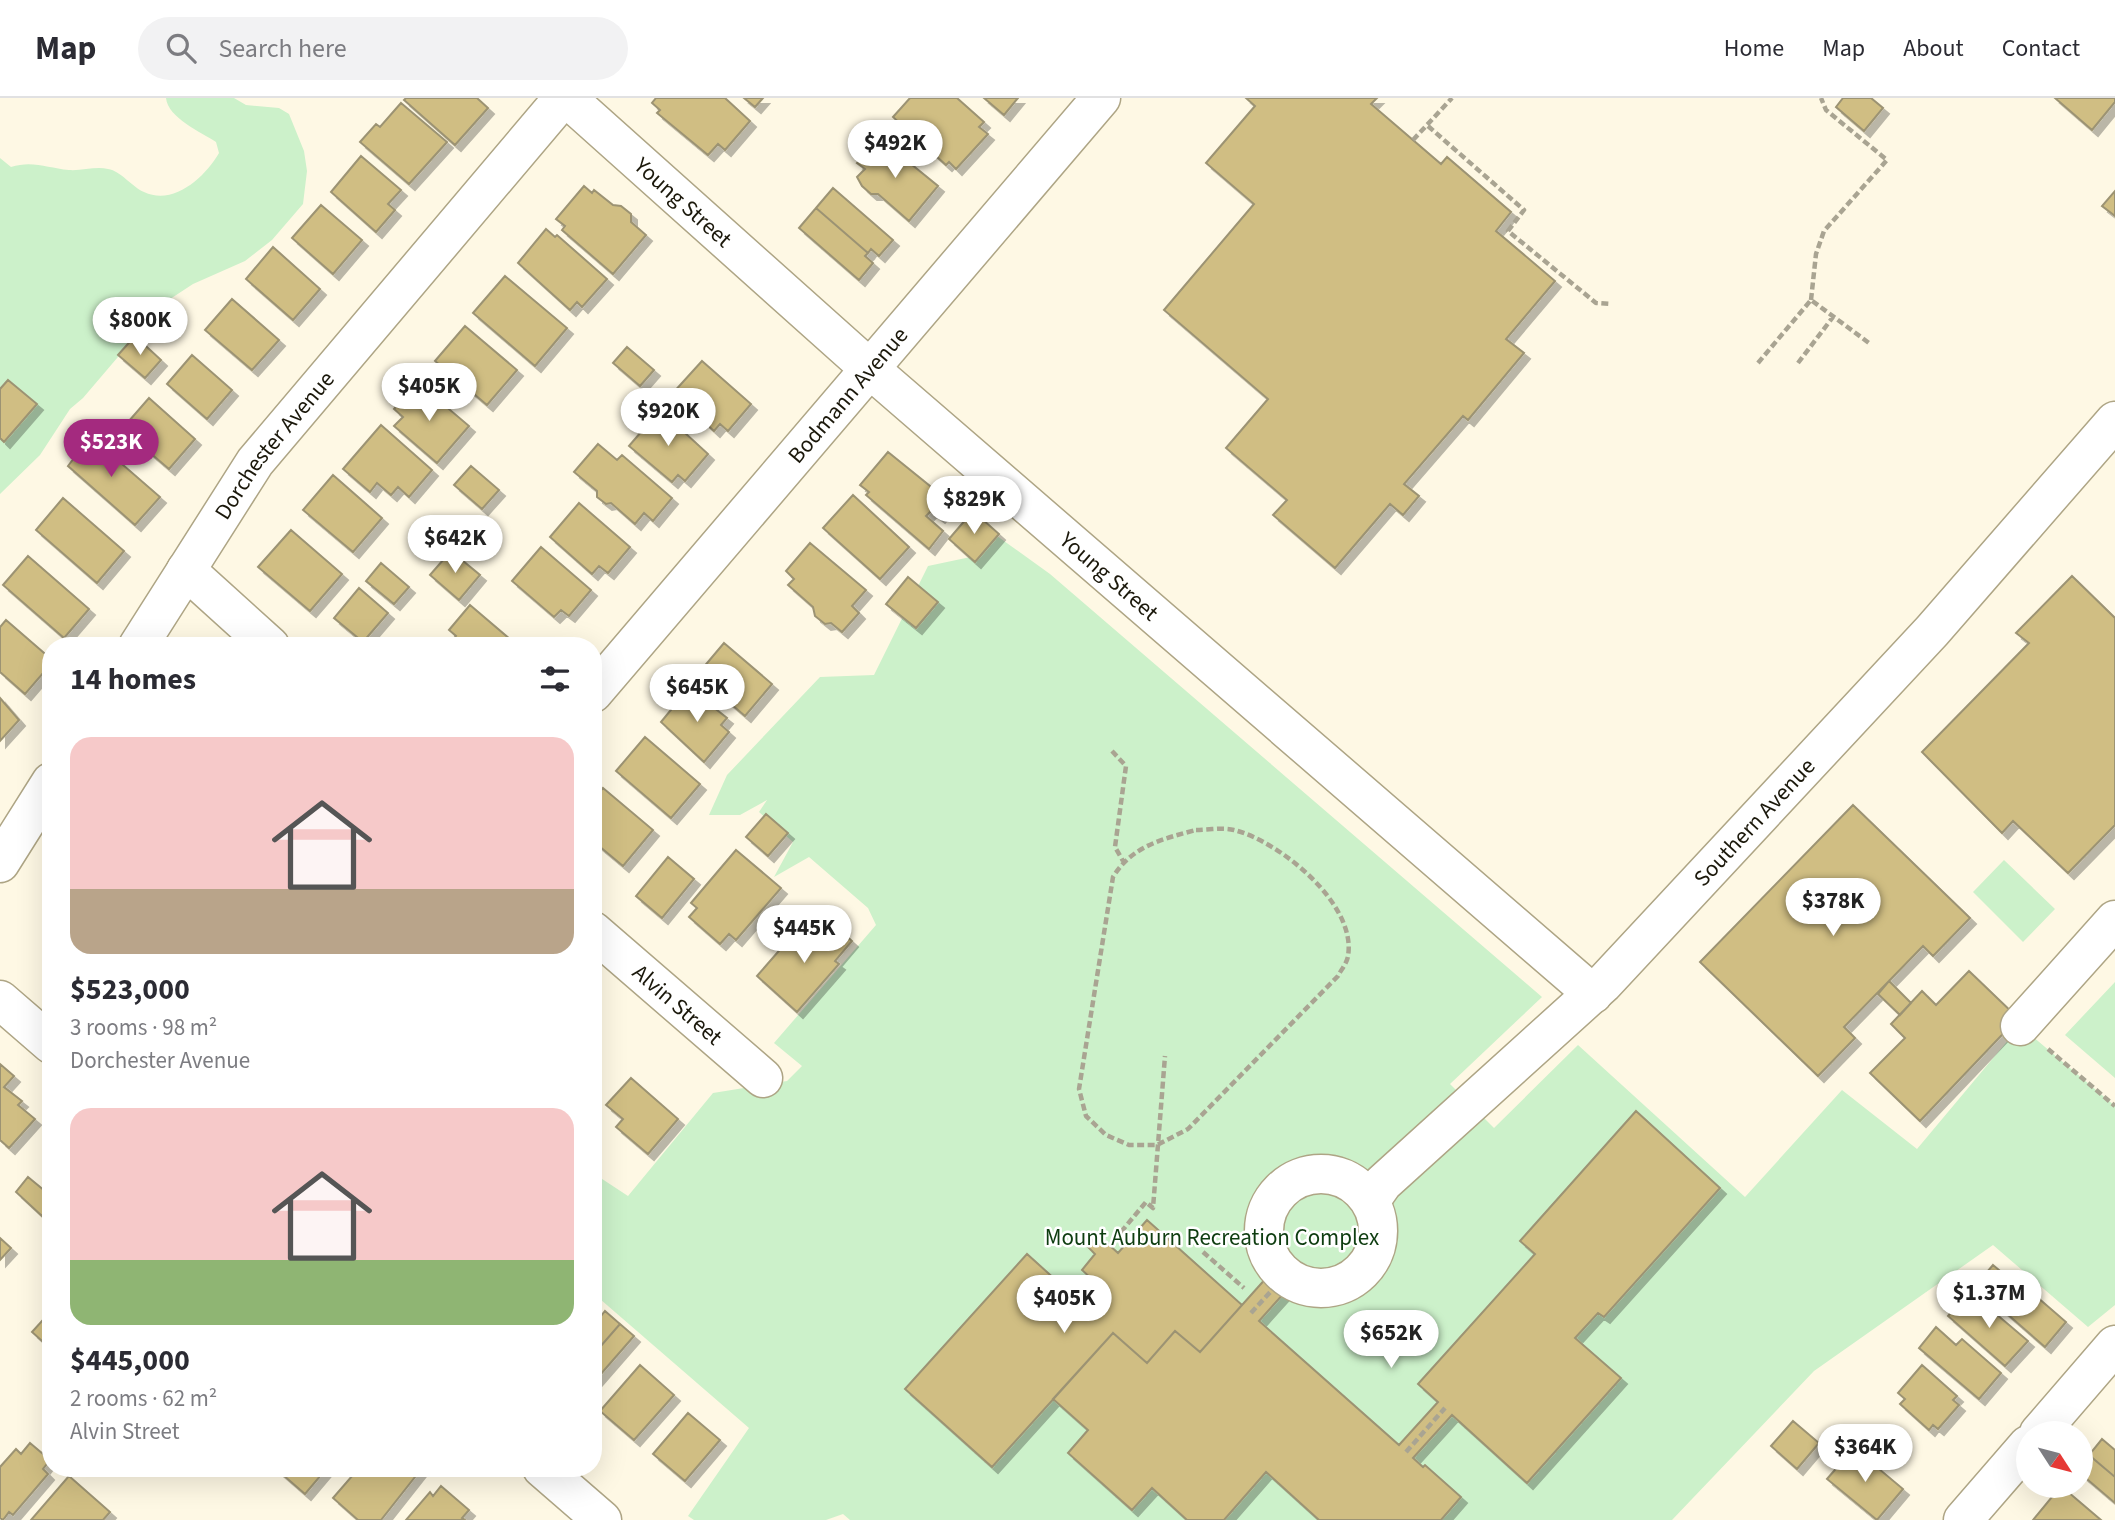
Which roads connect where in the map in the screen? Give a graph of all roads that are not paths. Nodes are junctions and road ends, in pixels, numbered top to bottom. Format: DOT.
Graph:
graph roads {
  1 [pos="565,98"];
  2 [pos="1101,98"];
  3 [pos="870,369"];
  4 [pos="2115,421"];
  5 [pos="186,570"];
  6 [pos="144,637"];
  7 [pos="260,637"];
  8 [pos="602,682"];
  9 [pos="42,796"];
  10 [pos="0,863"];
  11 [pos="2115,920"];
  12 [pos="602,939"];
  13 [pos="1593,994"];
  14 [pos="0,1000"];
  15 [pos="2020,1026"];
  16 [pos="42,1036"];
  17 [pos="763,1078"];
  18 [pos="1371,1200"];
  19 [pos="2115,1345"];
  20 [pos="2049,1421"];
  21 [pos="2016,1459"];
  22 [pos="552,1477"];
  23 [pos="602,1520"];
  24 [pos="1963,1520"];
  1 -- 3 [label="street, Young Street"];
  1 -- 5 [label="street, Dorchester Avenue"];
  2 -- 3 [label="street, Bodmann Avenue"];
  3 -- 8 [label="street, Bodmann Avenue"];
  3 -- 13 [label="street, Young Street"];
  4 -- 13 [label="street, Southern Avenue"];
  5 -- 6 [label="street, Dorchester Avenue"];
  5 -- 7 [label="street"];
  9 -- 10 [label="street"];
  11 -- 15 [label="street"];
  12 -- 17 [label="street, Alvin Street"];
  13 -- 18 [label="street, Southern Avenue"];
  14 -- 16 [label="street"];
  18 -- 18 [label="street"];
  19 -- 20 [label="street"];
  21 -- 24 [label="street"];
  22 -- 23 [label="street"];
}
